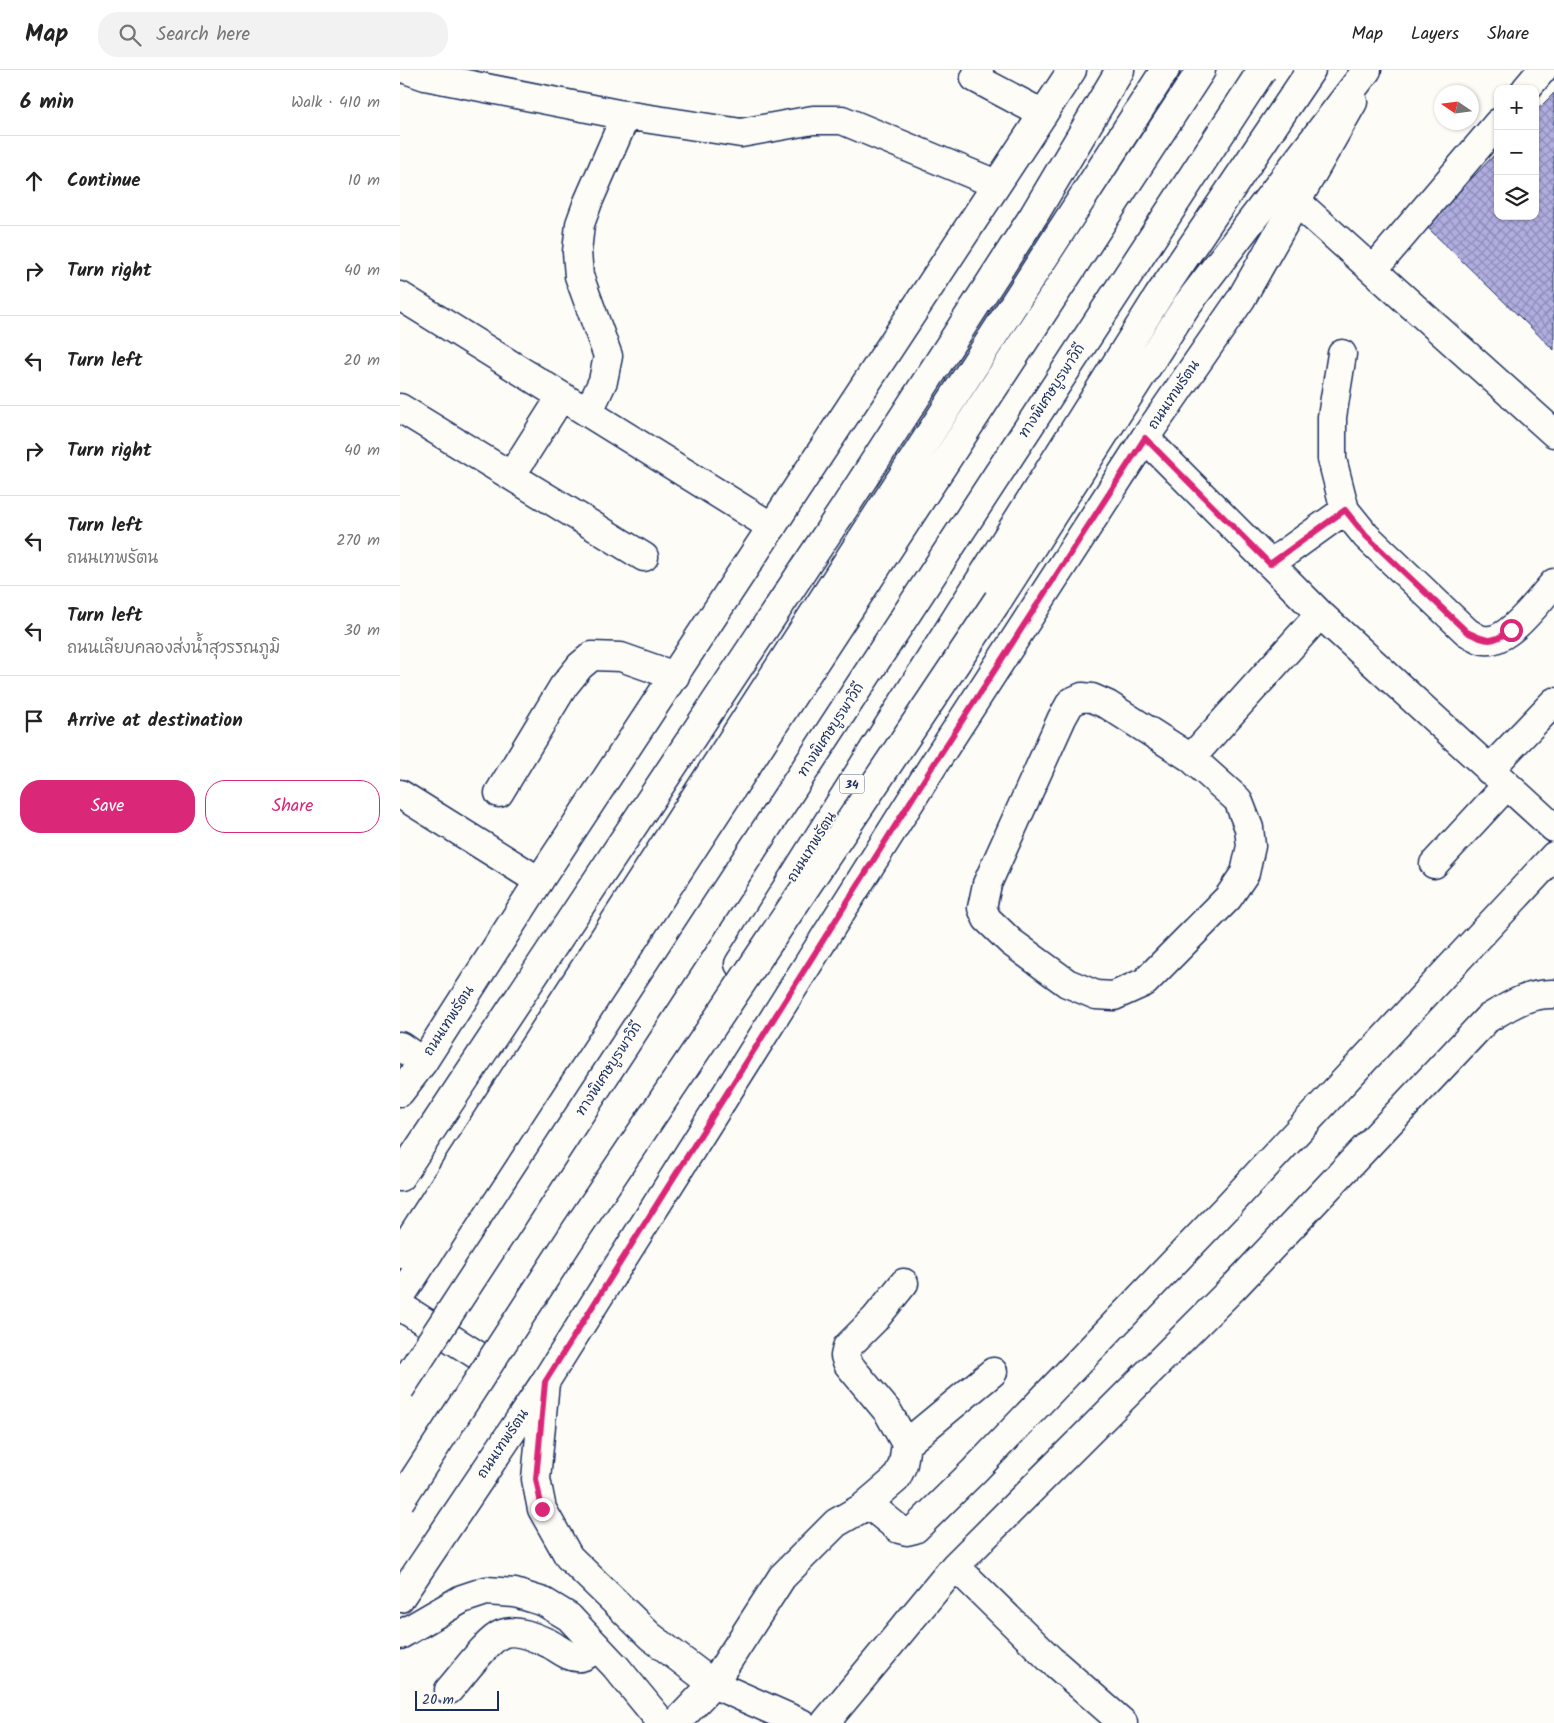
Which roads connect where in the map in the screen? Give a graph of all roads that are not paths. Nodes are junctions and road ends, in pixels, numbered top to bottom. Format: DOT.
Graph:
graph roads {
  1 [pos="408,70"];
  2 [pos="1072,70"];
  3 [pos="1120,70"];
  4 [pos="1165,70"];
  5 [pos="1200,70"];
  6 [pos="1262,70"];
  7 [pos="1311,70"];
  8 [pos="1367,70"];
  9 [pos="1371,70"];
  10 [pos="1542,70"];
  11 [pos="969,73"];
  12 [pos="1529,85"];
  13 [pos="1043,114"];
  14 [pos="626,115"];
  15 [pos="1494,128"];
  16 [pos="996,184"];
  17 [pos="1297,202"];
  18 [pos="1373,270"];
  19 [pos="400,296"];
  20 [pos="1342,354"];
  21 [pos="561,396"];
  22 [pos="400,408"];
  23 [pos="588,413"];
  24 [pos="1554,433"];
  25 [pos="1145,438"];
  26 [pos="511,476"];
  27 [pos="1345,510"];
  28 [pos="772,527"];
  29 [pos="644,557"];
  30 [pos="1270,564"];
  31 [pos="1554,583"];
  32 [pos="1320,614"];
  33 [pos="675,676"];
  34 [pos="1554,702"];
  35 [pos="1191,758"];
  36 [pos="1498,777"];
  37 [pos="499,793"];
  38 [pos="400,794"];
  39 [pos="1554,828"];
  40 [pos="1554,856"];
  41 [pos="1434,864"];
  42 [pos="539,880"];
  43 [pos="1554,994"];
  44 [pos="400,1046"];
  45 [pos="423,1062"];
  46 [pos="400,1092"];
  47 [pos="400,1177"];
  48 [pos="400,1254"];
  49 [pos="904,1283"];
  50 [pos="400,1296"];
  51 [pos="400,1306"];
  52 [pos="488,1362"];
  53 [pos="993,1372"];
  54 [pos="545,1382"];
  55 [pos="400,1390"];
  56 [pos="906,1444"];
  57 [pos="400,1501"];
  58 [pos="868,1504"];
  59 [pos="955,1566"];
  60 [pos="400,1598"];
  61 [pos="400,1635"];
  62 [pos="597,1647"];
  63 [pos="713,1684"];
  64 [pos="450,1690"];
  65 [pos="662,1723"];
  66 [pos="676,1723"];
  67 [pos="801,1723"];
  68 [pos="825,1723"];
  69 [pos="1122,1723"];
  1 -- 14 [label="main road"];
  2 -- 13 [label="main road, ถนนเทพรัตน"];
  3 -- 47 [label="main road"];
  4 -- 48 [label="main road"];
  5 -- 50 [label="main road"];
  6 -- 55 [label="main road, ทางพิเศษบูรพาวิถี, bridge"];
  7 -- 52 [label="main road, ถนนเทพรัตน / 34"];
  8 -- 57 [label="main road, bridge"];
  9 -- 17 [label="main road, ถนนเทพรัตน"];
  10 -- 12 [label="main road"];
  11 -- 13 [label="main road"];
  13 -- 16 [label="main road, ถนนเทพรัตน"];
  14 -- 16 [label="main road"];
  14 -- 23 [label="main road"];
  15 -- 18 [label="main road"];
  16 -- 28 [label="main road, ถนนเทพรัตน"];
  17 -- 18 [label="main road"];
  17 -- 25 [label="main road, ถนนเทพรัตน"];
  18 -- 24 [label="main road"];
  19 -- 21 [label="main road"];
  20 -- 27 [label="main road"];
  21 -- 23 [label="main road"];
  21 -- 26 [label="main road"];
  22 -- 26 [label="main road"];
  23 -- 28 [label="main road"];
  25 -- 30 [label="main road"];
  25 -- 54 [label="main road, ถนนเทพรัตน"];
  26 -- 29 [label="main road"];
  27 -- 30 [label="main road"];
  27 -- 31 [label="main road"];
  28 -- 33 [label="main road, ถนนเทพรัตน"];
  30 -- 32 [label="main road"];
  32 -- 35 [label="main road"];
  32 -- 36 [label="main road"];
  33 -- 37 [label="main road"];
  33 -- 42 [label="main road, ถนนเทพรัตน"];
  34 -- 36 [label="main road"];
  35 -- 35 [label="main road"];
  36 -- 39 [label="main road"];
  36 -- 41 [label="main road"];
  38 -- 42 [label="main road"];
  40 -- 58 [label="main road"];
  42 -- 45 [label="main road, ถนนเทพรัตน"];
  43 -- 59 [label="main road"];
  44 -- 45 [label="main road"];
  45 -- 46 [label="main road, ถนนเทพรัตน"];
  49 -- 56 [label="main road"];
  51 -- 52 [label="main road"];
  52 -- 57 [label="main road, ถนนเทพรัตน / 34"];
  53 -- 56 [label="main road"];
  54 -- 60 [label="main road, ถนนเทพรัตน"];
  54 -- 63 [label="main road"];
  56 -- 58 [label="main road"];
  58 -- 63 [label="main road"];
  59 -- 68 [label="main road"];
  59 -- 69 [label="main road"];
  61 -- 62 [label="main road"];
  62 -- 64 [label="main road"];
  62 -- 65 [label="main road"];
  63 -- 66 [label="main road"];
  63 -- 67 [label="main road"];
}
